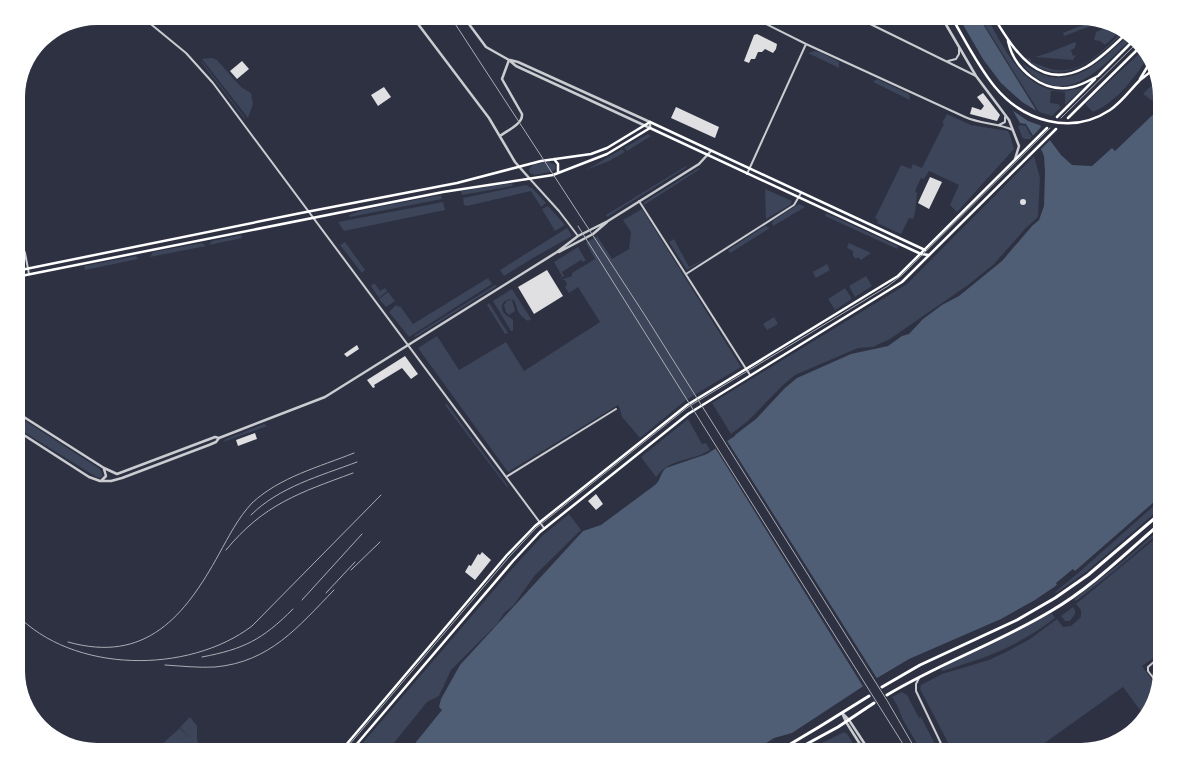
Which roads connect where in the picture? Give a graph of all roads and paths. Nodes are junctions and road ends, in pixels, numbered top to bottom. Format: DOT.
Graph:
graph roads {
  1 [pos="153,25"];
  2 [pos="419,25"];
  3 [pos="468,25"];
  4 [pos="768,25"];
  5 [pos="873,25"];
  6 [pos="946,25"];
  7 [pos="956,25"];
  8 [pos="998,25"];
  9 [pos="1122,38"];
  10 [pos="1008,41"];
  11 [pos="806,44"];
  12 [pos="1130,44"];
  13 [pos="958,48"];
  14 [pos="1136,51"];
  15 [pos="509,60"];
  16 [pos="948,61"];
  17 [pos="1147,68"];
  18 [pos="1149,73"];
  19 [pos="976,76"];
  20 [pos="1098,76"];
  21 [pos="1140,81"];
  22 [pos="1005,115"];
  23 [pos="1057,117"];
  24 [pos="1068,118"];
  25 [pos="650,122"];
  26 [pos="998,125"];
  27 [pos="644,126"];
  28 [pos="650,128"];
  29 [pos="1046,128"];
  30 [pos="1056,129"];
  31 [pos="1013,130"];
  32 [pos="500,136"];
  33 [pos="711,151"];
  34 [pos="708,156"];
  35 [pos="554,159"];
  36 [pos="1015,159"];
  37 [pos="519,166"];
  38 [pos="749,169"];
  39 [pos="557,173"];
  40 [pos="747,174"];
  41 [pos="530,179"];
  42 [pos="802,193"];
  43 [pos="799,198"];
  44 [pos="639,201"];
  45 [pos="309,212"];
  46 [pos="314,218"];
  47 [pos="608,221"];
  48 [pos="578,236"];
  49 [pos="925,250"];
  50 [pos="557,252"];
  51 [pos="921,254"];
  52 [pos="929,255"];
  53 [pos="25,257"];
  54 [pos="28,269"];
  55 [pos="25,270"];
  56 [pos="29,274"];
  57 [pos="686,274"];
  58 [pos="25,275"];
  59 [pos="408,346"];
  60 [pos="746,369"];
  61 [pos="750,375"];
  62 [pos="616,409"];
  63 [pos="25,418"];
  64 [pos="25,436"];
  65 [pos="219,438"];
  66 [pos="104,468"];
  67 [pos="506,477"];
  68 [pos="100,481"];
  69 [pos="1153,520"];
  70 [pos="539,522"];
  71 [pos="544,528"];
  72 [pos="1153,530"];
  73 [pos="1153,663"];
  74 [pos="921,676"];
  75 [pos="1152,677"];
  76 [pos="882,687"];
  77 [pos="888,695"];
  78 [pos="869,696"];
  79 [pos="874,703"];
  80 [pos="842,713"];
  81 [pos="847,721"];
  82 [pos="348,743"];
  83 [pos="358,743"];
  84 [pos="792,743"];
  85 [pos="808,743"];
  86 [pos="860,743"];
  87 [pos="863,743"];
  88 [pos="941,743"];
  1 -- 45 [label="street"];
  2 -- 32 [label="street"];
  3 -- 15 [label="street"];
  4 -- 11 [label="street"];
  5 -- 16 [label="street"];
  6 -- 13 [label="street"];
  7 -- 21 [label="main road"];
  8 -- 10 [label="main road"];
  9 -- 10 [label="main road"];
  10 -- 20 [label="main road"];
  11 -- 26 [label="street"];
  11 -- 38 [label="street"];
  12 -- 20 [label="main road"];
  13 -- 16 [label="street"];
  13 -- 19 [label="street"];
  14 -- 24 [label="main road"];
  15 -- 25 [label="street"];
  15 -- 27 [label="street"];
  15 -- 32 [label="street"];
  16 -- 19 [label="street"];
  17 -- 21 [label="main road"];
  18 -- 21 [label="main road"];
  19 -- 22 [label="street"];
  20 -- 23 [label="main road"];
  22 -- 26 [label="street"];
  22 -- 31 [label="street"];
  25 -- 27 [label="main road"];
  25 -- 28 [label="street"];
  25 -- 33 [label="main road"];
  26 -- 31 [label="street"];
  27 -- 28 [label="street"];
  27 -- 35 [label="main road"];
  28 -- 34 [label="main road"];
  28 -- 39 [label="main road"];
  29 -- 36 [label="main road"];
  30 -- 52 [label="main road"];
  31 -- 36 [label="street"];
  32 -- 37 [label="street"];
  33 -- 34 [label="street"];
  33 -- 38 [label="main road"];
  34 -- 40 [label="main road"];
  34 -- 44 [label="street"];
  35 -- 37 [label="main road"];
  35 -- 39 [label="main road"];
  36 -- 49 [label="main road"];
  37 -- 41 [label="street"];
  37 -- 45 [label="main road"];
  38 -- 40 [label="street"];
  38 -- 42 [label="main road"];
  39 -- 41 [label="main road"];
  40 -- 43 [label="main road"];
  41 -- 46 [label="main road"];
  41 -- 48 [label="street"];
  42 -- 43 [label="street"];
  42 -- 49 [label="main road"];
  43 -- 51 [label="main road"];
  43 -- 57 [label="street"];
  44 -- 47 [label="street"];
  44 -- 57 [label="street"];
  45 -- 46 [label="street"];
  45 -- 54 [label="main road"];
  46 -- 56 [label="main road"];
  46 -- 59 [label="street"];
  47 -- 48 [label="street"];
  47 -- 50 [label="street"];
  48 -- 50 [label="street"];
  49 -- 51 [label="main road"];
  50 -- 59 [label="street"];
  51 -- 52 [label="main road"];
  51 -- 60 [label="main road"];
  52 -- 61 [label="main road"];
  53 -- 54 [label="street"];
  54 -- 55 [label="main road"];
  54 -- 56 [label="street"];
  56 -- 58 [label="main road"];
  57 -- 60 [label="street"];
  59 -- 65 [label="street"];
  59 -- 67 [label="street"];
  60 -- 61 [label="street"];
  60 -- 70 [label="main road"];
  61 -- 71 [label="main road"];
  62 -- 67 [label="street"];
  63 -- 66 [label="street"];
  64 -- 68 [label="street"];
  65 -- 66 [label="street"];
  65 -- 68 [label="street"];
  66 -- 68 [label="street"];
  67 -- 70 [label="street"];
  69 -- 76 [label="main road"];
  70 -- 71 [label="street"];
  70 -- 82 [label="main road"];
  71 -- 83 [label="main road"];
  72 -- 74 [label="main road"];
  73 -- 75 [label="street"];
  74 -- 77 [label="main road"];
  74 -- 88 [label="street"];
  78 -- 80 [label="main road"];
  79 -- 81 [label="main road"];
  80 -- 81 [label="street"];
  80 -- 84 [label="main road"];
  81 -- 85 [label="main road"];
  81 -- 86 [label="street"];
  81 -- 87 [label="street"];
}
